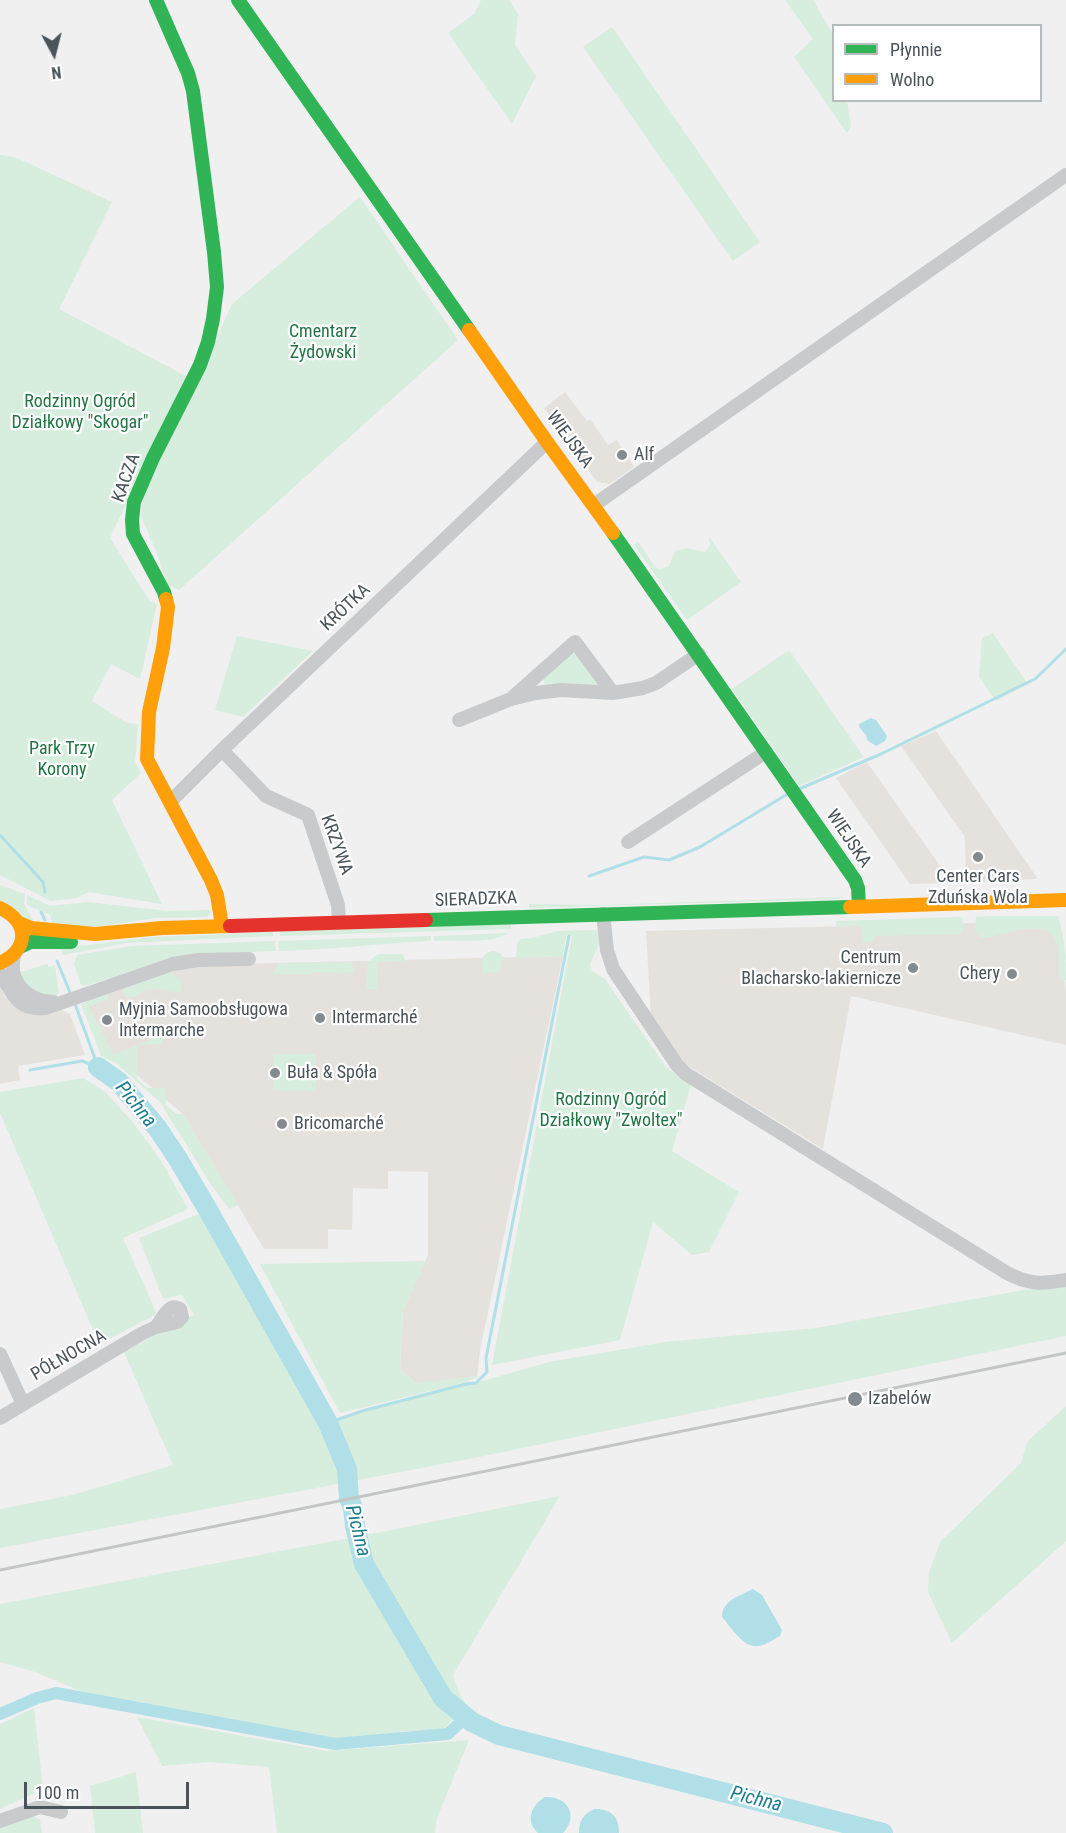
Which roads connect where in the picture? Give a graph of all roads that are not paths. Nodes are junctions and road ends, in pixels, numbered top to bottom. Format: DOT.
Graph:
graph roads {
  1 [pos="156,0"];
  2 [pos="238,0"];
  3 [pos="1066,175"];
  4 [pos="547,442"];
  5 [pos="594,505"];
  6 [pos="699,654"];
  7 [pos="613,693"];
  8 [pos="511,699"];
  9 [pos="459,720"];
  10 [pos="222,750"];
  11 [pos="766,752"];
  12 [pos="170,802"];
  13 [pos="628,842"];
  14 [pos="1066,900"];
  15 [pos="859,906"];
  16 [pos="0,908"];
  17 [pos="603,914"];
  18 [pos="19,922"];
  19 [pos="339,922"];
  20 [pos="222,926"];
  21 [pos="95,934"];
  22 [pos="17,952"];
  23 [pos="249,959"];
  24 [pos="0,963"];
  25 [pos="0,973"];
  26 [pos="61,1002"];
  27 [pos="1066,1280"];
  28 [pos="156,1327"];
  29 [pos="0,1354"];
  30 [pos="23,1404"];
  31 [pos="0,1418"];
  32 [pos="61,1812"];
  33 [pos="0,1821"];
  1 -- 12 [label="street, KACZA"];
  2 -- 4 [label="street, WIEJSKA"];
  3 -- 5 [label="street"];
  4 -- 5 [label="street, WIEJSKA"];
  4 -- 10 [label="street, KRÓTKA"];
  5 -- 6 [label="street, WIEJSKA"];
  6 -- 7 [label="street"];
  6 -- 11 [label="street, WIEJSKA"];
  7 -- 8 [label="street"];
  7 -- 8 [label="street"];
  8 -- 9 [label="street"];
  10 -- 12 [label="street, KRÓTKA"];
  10 -- 19 [label="street, KRZYWA"];
  11 -- 13 [label="street"];
  11 -- 15 [label="street, WIEJSKA"];
  12 -- 20 [label="street, KACZA"];
  14 -- 15 [label="street, SIERADZKA"];
  15 -- 17 [label="street, SIERADZKA"];
  16 -- 18 [label="street"];
  17 -- 19 [label="street, SIERADZKA"];
  17 -- 27 [label="street"];
  18 -- 21 [label="street, SIERADZKA"];
  18 -- 22 [label="street"];
  19 -- 20 [label="street, SIERADZKA"];
  20 -- 21 [label="street, SIERADZKA"];
  21 -- 22 [label="street, SIERADZKA"];
  22 -- 24 [label="street, SIERADZKA"];
  22 -- 26 [label="street"];
  23 -- 26 [label="street"];
  25 -- 26 [label="street"];
  28 -- 30 [label="street, PÓŁNOCNA"];
  29 -- 30 [label="street"];
  30 -- 31 [label="street, PÓŁNOCNA"];
  32 -- 33 [label="street"];
}
